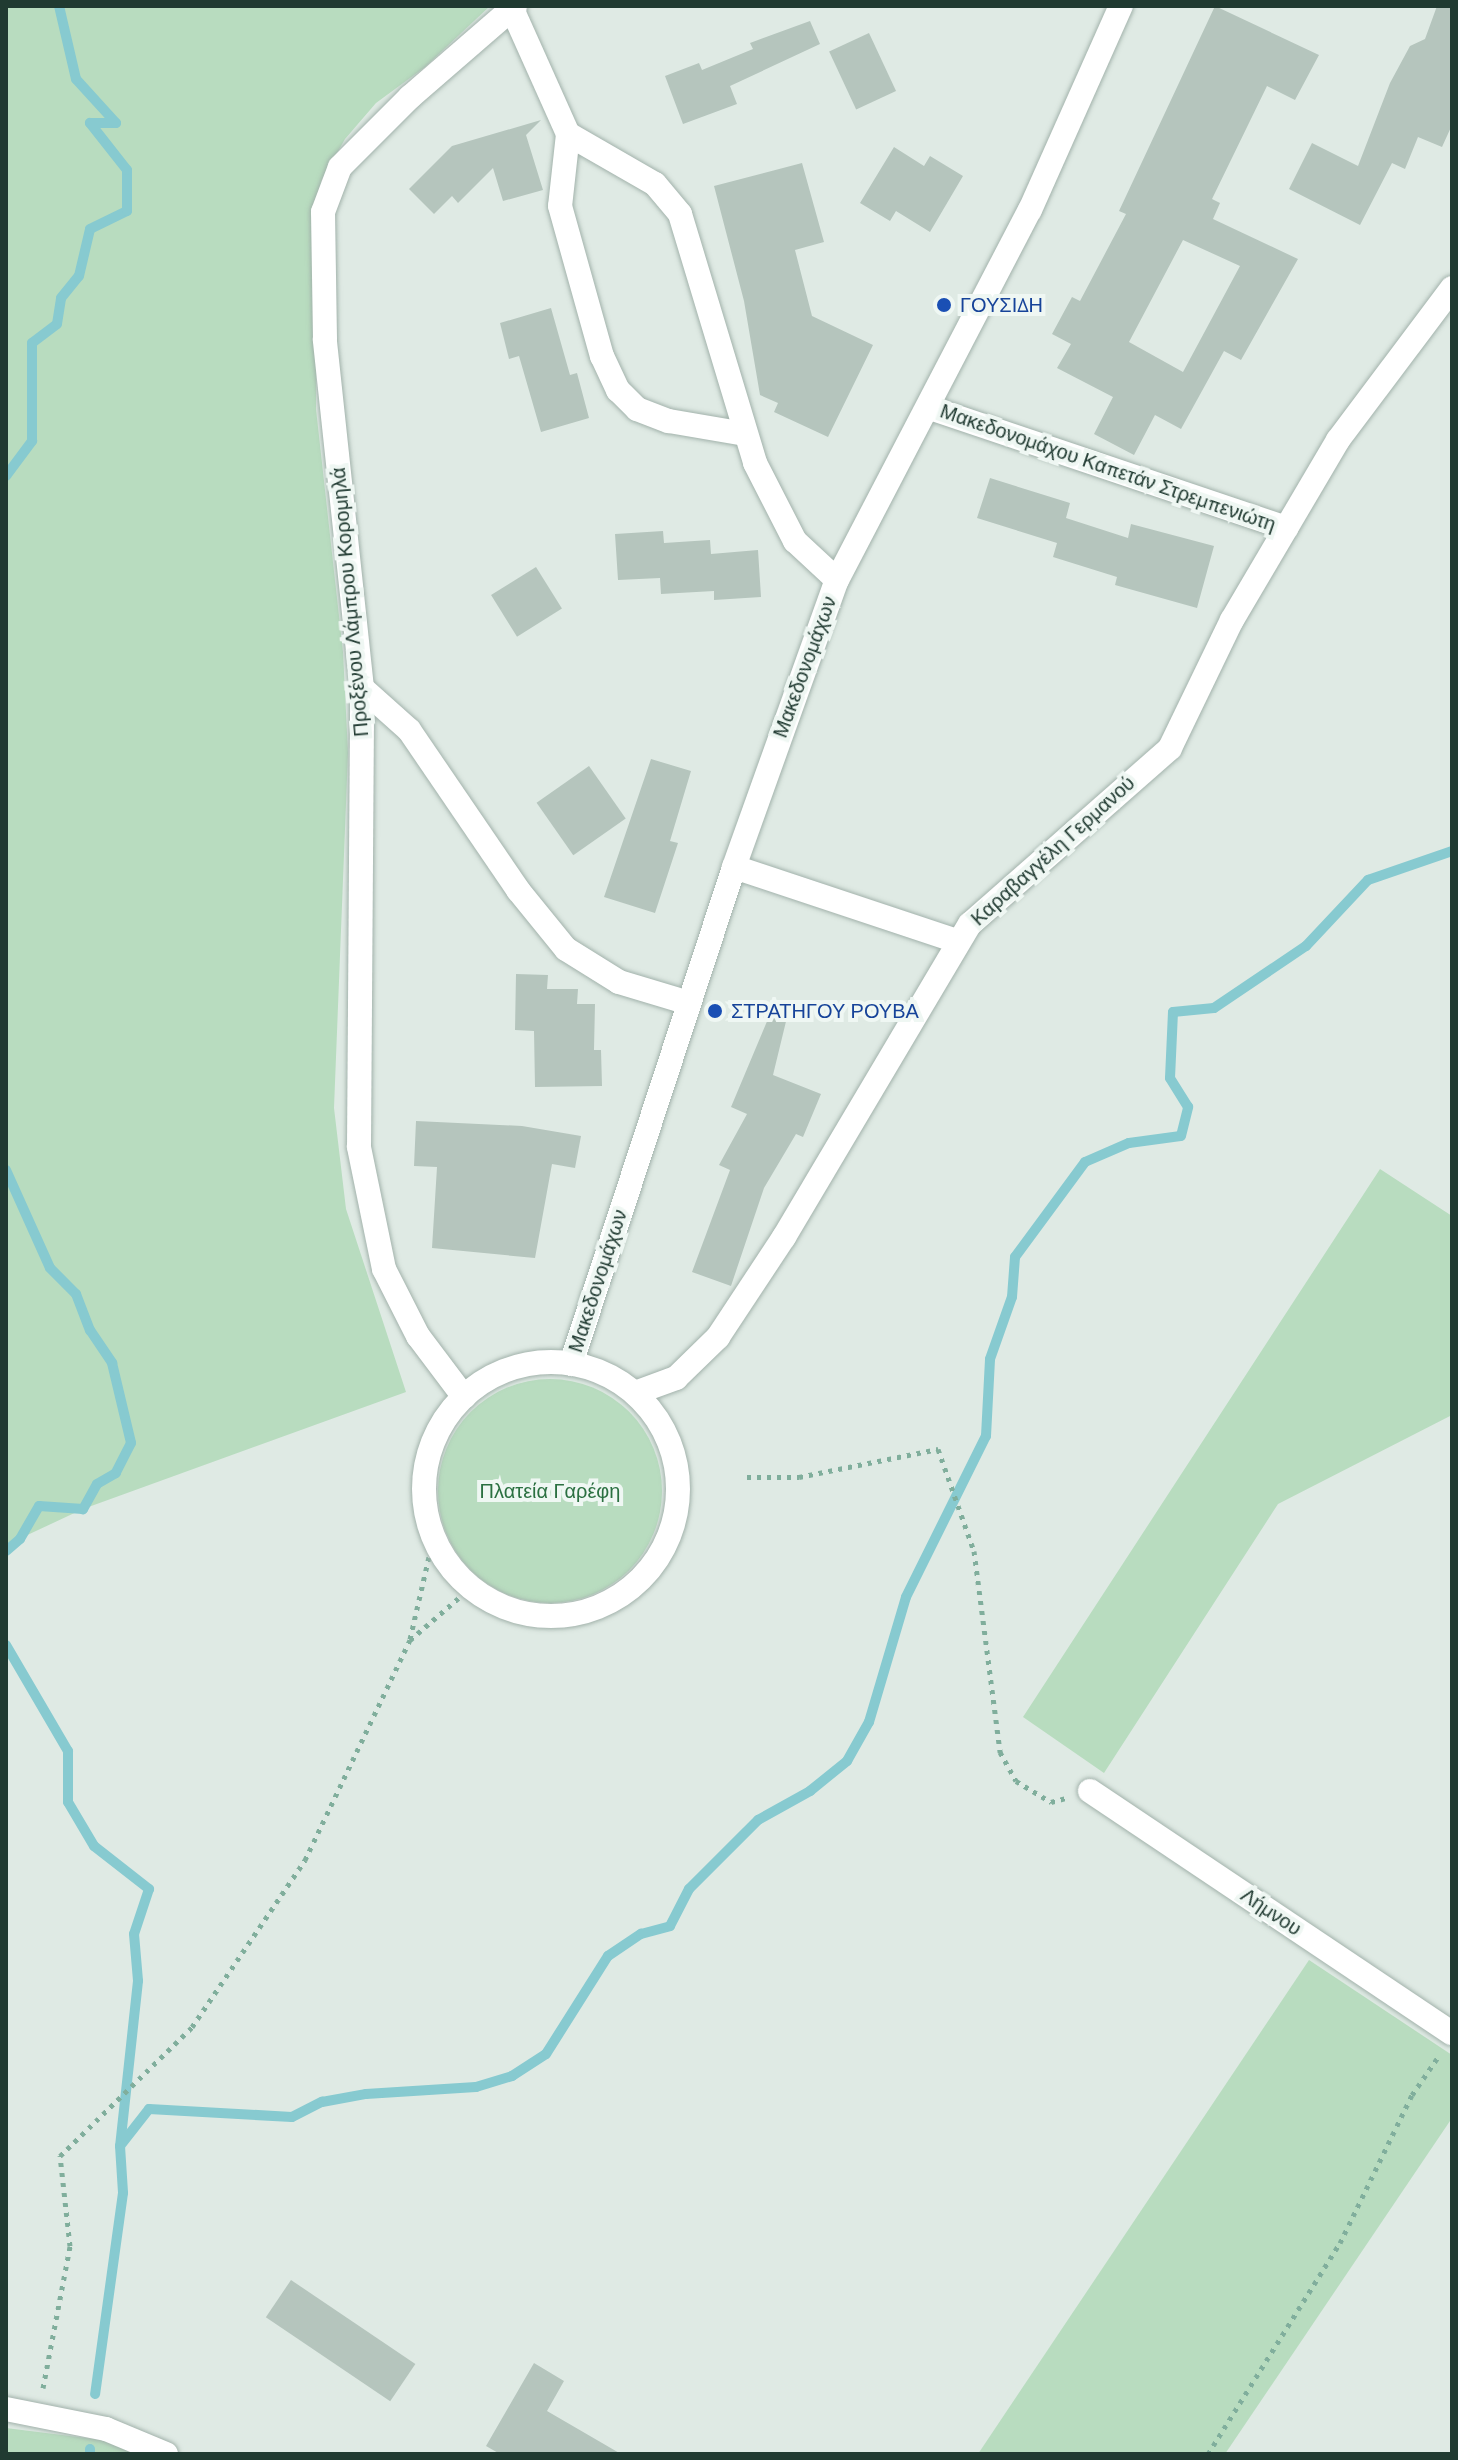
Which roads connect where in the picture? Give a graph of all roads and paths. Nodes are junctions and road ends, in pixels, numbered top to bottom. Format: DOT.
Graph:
graph roads {
  1 [pos="1120,6"];
  2 [pos="514,8"];
  3 [pos="568,134"];
  4 [pos="1452,288"];
  5 [pos="930,408"];
  6 [pos="745,434"];
  7 [pos="1286,528"];
  8 [pos="837,580"];
  9 [pos="362,688"];
  10 [pos="734,867"];
  11 [pos="957,941"];
  12 [pos="689,1003"];
  13 [pos="571,1364"];
  14 [pos="635,1393"];
  15 [pos="464,1397"];
  16 [pos="747,1477"];
  17 [pos="433,1539"];
  18 [pos="470,1588"];
  19 [pos="410,1640"];
  20 [pos="1090,1791"];
  21 [pos="1448,2041"];
  22 [pos="6,2409"];
  23 [pos="38,2412"];
  24 [pos="166,2454"];
  25 [pos="1208,2454"];
  1 -- 5 [label="street, Μακεδονομάχων"];
  2 -- 3 [label="street"];
  2 -- 9 [label="street, Προξένου Λάμπρου Κορομηλά"];
  3 -- 6 [label="street"];
  3 -- 6 [label="street"];
  4 -- 7 [label="street, Καραβαγγέλη Γερμανού"];
  5 -- 7 [label="street, Μακεδονομάχου Καπετάν Στρεμπενιώτη"];
  5 -- 8 [label="street, Μακεδονομάχων"];
  6 -- 8 [label="street"];
  7 -- 11 [label="street, Καραβαγγέλη Γερμανού"];
  8 -- 10 [label="street, Μακεδονομάχων"];
  9 -- 12 [label="street"];
  9 -- 15 [label="street, Προξένου Λάμπρου Κορομηλά"];
  10 -- 11 [label="street"];
  10 -- 12 [label="street, Μακεδονομάχων"];
  11 -- 14 [label="street, Καραβαγγέλη Γερμανού"];
  12 -- 13 [label="street, Μακεδονομάχων"];
  13 -- 14 [label="street"];
  13 -- 15 [label="street"];
  14 -- 18 [label="street"];
  15 -- 17 [label="street"];
  16 -- 20 [label="path"];
  17 -- 18 [label="street"];
  17 -- 19 [label="path"];
  18 -- 19 [label="path"];
  19 -- 23 [label="path"];
  20 -- 21 [label="street, Λήμνου"];
  21 -- 25 [label="path"];
  22 -- 23 [label="street"];
  23 -- 24 [label="street"];
}
